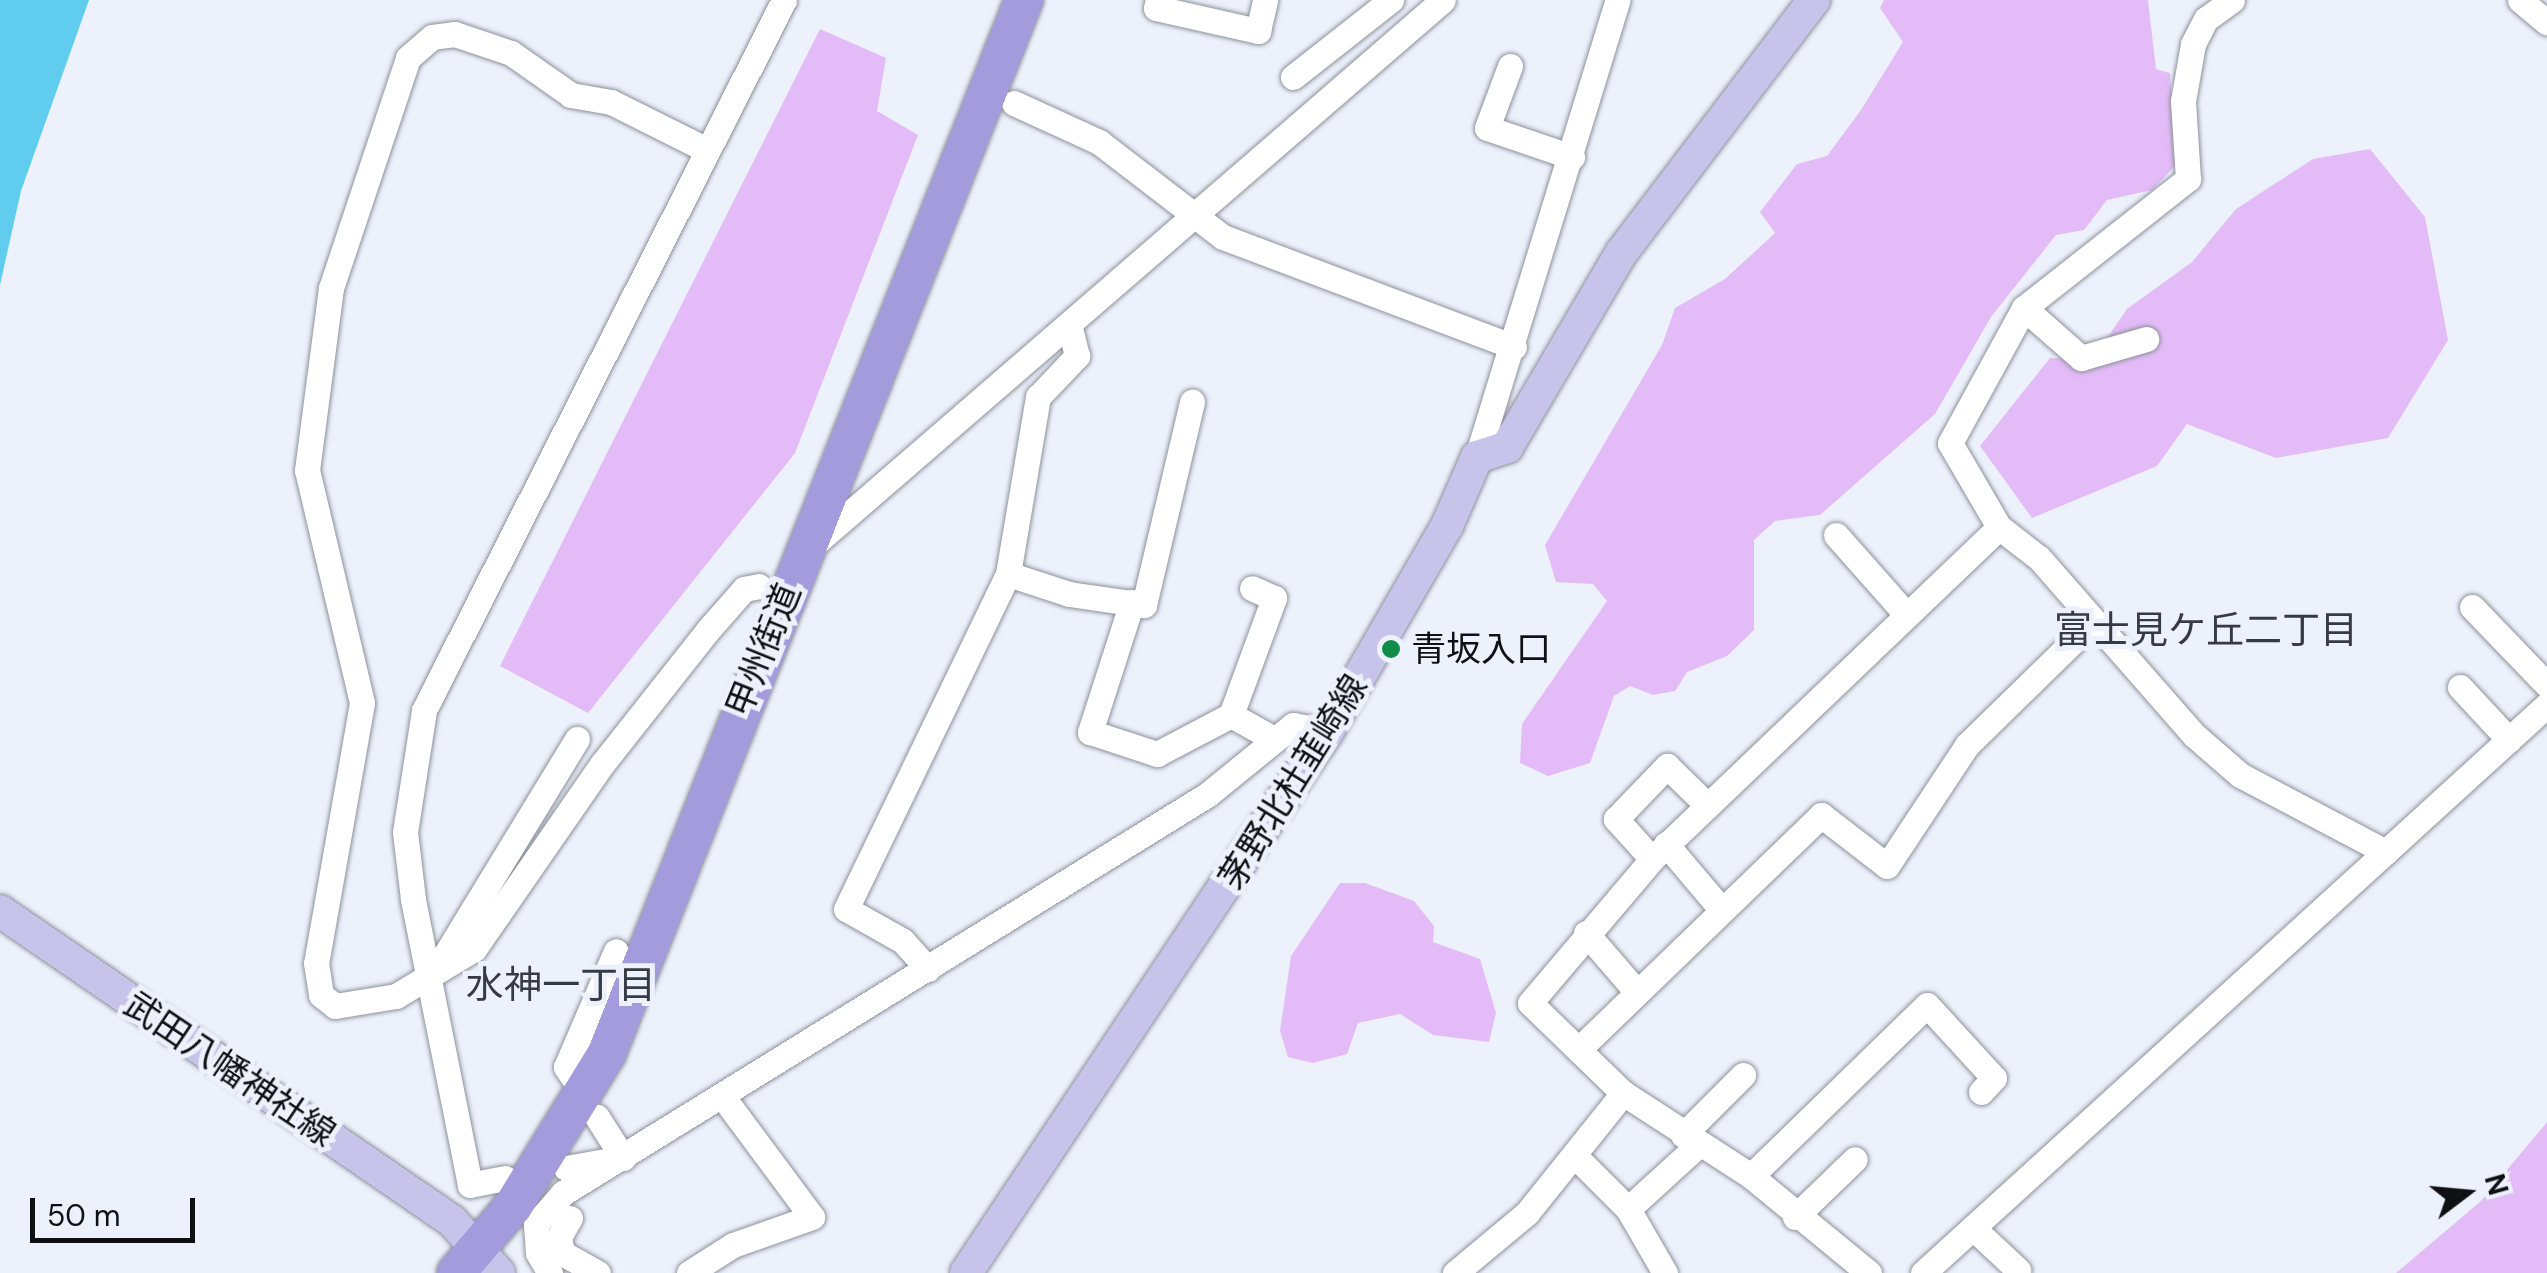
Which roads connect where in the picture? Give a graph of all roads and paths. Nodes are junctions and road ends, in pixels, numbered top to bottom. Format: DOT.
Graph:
graph roads {
  1 [pos="784,0"];
  2 [pos="1024,0"];
  3 [pos="1158,0"];
  4 [pos="1266,0"];
  5 [pos="1391,0"];
  6 [pos="1399,0"];
  7 [pos="1618,0"];
  8 [pos="1814,0"];
  9 [pos="2232,0"];
  10 [pos="2520,0"];
  11 [pos="1441,1"];
  12 [pos="2547,23"];
  13 [pos="1510,66"];
  14 [pos="1293,77"];
  15 [pos="1014,104"];
  16 [pos="707,150"];
  17 [pos="1572,156"];
  18 [pos="1196,214"];
  19 [pos="2024,308"];
  20 [pos="1069,324"];
  21 [pos="2146,339"];
  22 [pos="1514,347"];
  23 [pos="1192,402"];
  24 [pos="1477,457"];
  25 [pos="1999,527"];
  26 [pos="1836,535"];
  27 [pos="802,555"];
  28 [pos="1008,574"];
  29 [pos="759,586"];
  30 [pos="1252,588"];
  31 [pos="1132,602"];
  32 [pos="2472,606"];
  33 [pos="1906,614"];
  34 [pos="2094,621"];
  35 [pos="2547,684"];
  36 [pos="2460,687"];
  37 [pos="2547,705"];
  38 [pos="1231,715"];
  39 [pos="1328,731"];
  40 [pos="1274,738"];
  41 [pos="577,739"];
  42 [pos="2509,740"];
  43 [pos="1707,805"];
  44 [pos="1659,852"];
  45 [pos="2386,852"];
  46 [pos="1720,908"];
  47 [pos="0,911"];
  48 [pos="1586,933"];
  49 [pos="616,951"];
  50 [pos="928,969"];
  51 [pos="430,977"];
  52 [pos="1636,990"];
  53 [pos="1579,1049"];
  54 [pos="1743,1075"];
  55 [pos="572,1076"];
  56 [pos="1981,1092"];
  57 [pos="1623,1093"];
  58 [pos="722,1096"];
  59 [pos="597,1117"];
  60 [pos="1691,1140"];
  61 [pos="623,1158"];
  62 [pos="1577,1158"];
  63 [pos="1855,1159"];
  64 [pos="566,1168"];
  65 [pos="1751,1176"];
  66 [pos="505,1178"];
  67 [pos="1628,1208"];
  68 [pos="1795,1216"];
  69 [pos="570,1218"];
  70 [pos="1972,1228"];
  71 [pos="470,1254"];
  72 [pos="2018,1270"];
  73 [pos="582,1271"];
  74 [pos="550,1273"];
  75 [pos="689,1273"];
  76 [pos="966,1273"];
  77 [pos="1454,1273"];
  78 [pos="1665,1273"];
  79 [pos="1870,1273"];
  80 [pos="1923,1273"];
  1 -- 16 [label="street"];
  2 -- 27 [label="highway, 甲州街道"];
  3 -- 4 [label="street"];
  5 -- 14 [label="street"];
  6 -- 11 [label="street"];
  7 -- 17 [label="street"];
  8 -- 24 [label="main road"];
  9 -- 19 [label="street"];
  10 -- 12 [label="street"];
  11 -- 18 [label="street"];
  13 -- 17 [label="street"];
  15 -- 18 [label="street"];
  16 -- 51 [label="street"];
  16 -- 51 [label="street"];
  17 -- 22 [label="street"];
  18 -- 20 [label="street"];
  18 -- 22 [label="street"];
  19 -- 21 [label="street"];
  19 -- 25 [label="street"];
  20 -- 27 [label="street"];
  20 -- 28 [label="street"];
  22 -- 24 [label="street"];
  23 -- 31 [label="street"];
  24 -- 39 [label="main road, 茅野北杜韮崎線"];
  25 -- 33 [label="street"];
  25 -- 34 [label="street"];
  26 -- 33 [label="street"];
  27 -- 71 [label="highway, 甲州街道"];
  28 -- 31 [label="street"];
  28 -- 50 [label="street"];
  29 -- 51 [label="street"];
  30 -- 38 [label="street"];
  31 -- 38 [label="street"];
  32 -- 35 [label="street"];
  33 -- 43 [label="street"];
  34 -- 45 [label="street"];
  34 -- 46 [label="street"];
  36 -- 42 [label="street"];
  37 -- 42 [label="street"];
  38 -- 40 [label="street"];
  39 -- 40 [label="street"];
  39 -- 76 [label="main road, 茅野北杜韮崎線"];
  40 -- 50 [label="street"];
  41 -- 51 [label="street"];
  42 -- 45 [label="street"];
  43 -- 44 [label="street"];
  43 -- 44 [label="street"];
  44 -- 46 [label="street"];
  44 -- 48 [label="street"];
  45 -- 70 [label="street"];
  46 -- 52 [label="street"];
  47 -- 71 [label="main road, 武田八幡神社線"];
  48 -- 52 [label="street"];
  48 -- 53 [label="street"];
  49 -- 55 [label="street"];
  50 -- 58 [label="street"];
  51 -- 66 [label="street"];
  52 -- 53 [label="street"];
  53 -- 57 [label="street"];
  54 -- 60 [label="street"];
  56 -- 65 [label="street"];
  57 -- 60 [label="street"];
  57 -- 62 [label="street"];
  58 -- 61 [label="street"];
  58 -- 75 [label="street"];
  59 -- 61 [label="street"];
  60 -- 65 [label="street"];
  60 -- 67 [label="street"];
  61 -- 64 [label="street"];
  61 -- 74 [label="street"];
  62 -- 67 [label="street"];
  62 -- 77 [label="street"];
  63 -- 68 [label="street"];
  65 -- 68 [label="street"];
  67 -- 78 [label="street"];
  68 -- 79 [label="street"];
  69 -- 73 [label="street"];
  70 -- 72 [label="street"];
  70 -- 80 [label="street"];
}
